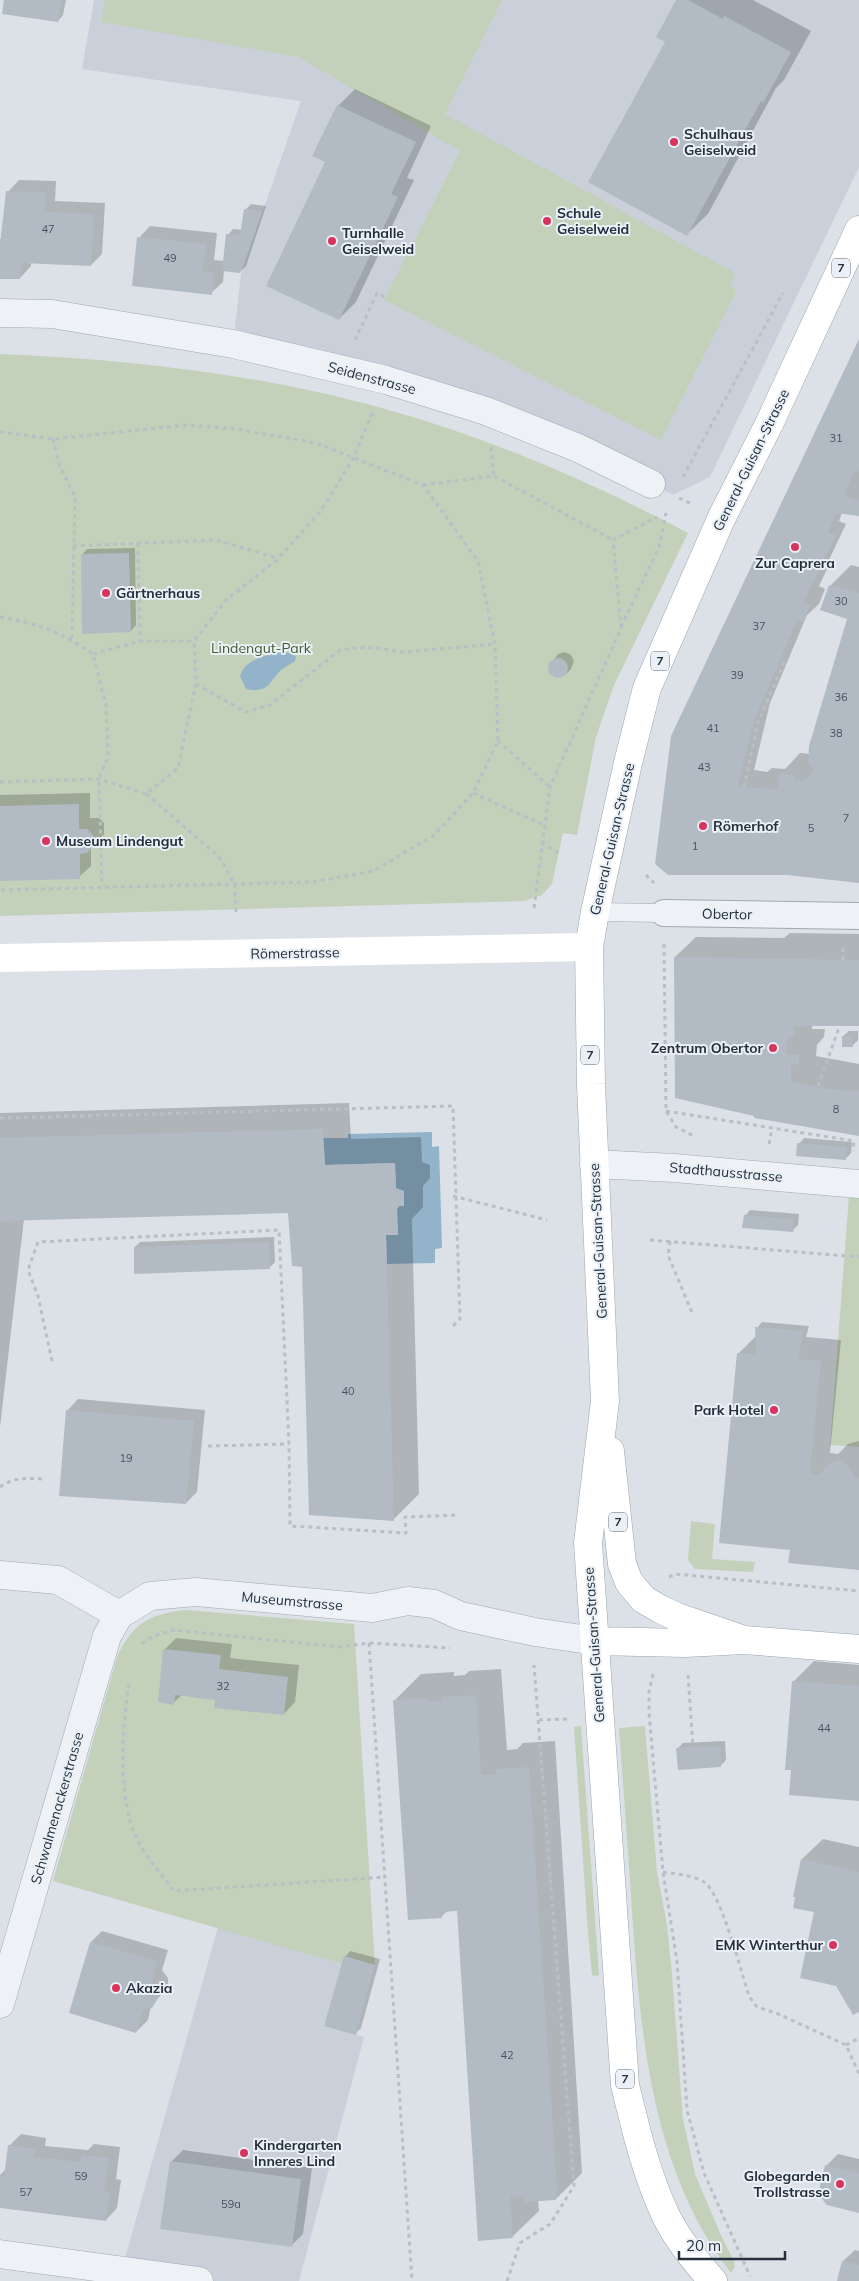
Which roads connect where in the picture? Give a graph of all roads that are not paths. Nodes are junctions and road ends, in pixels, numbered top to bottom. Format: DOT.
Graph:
graph roads {
  1 [pos="859,230"];
  2 [pos="0,313"];
  3 [pos="662,490"];
  4 [pos="594,912"];
  5 [pos="664,913"];
  6 [pos="859,916"];
  7 [pos="589,947"];
  8 [pos="0,958"];
  9 [pos="594,1164"];
  10 [pos="859,1184"];
  11 [pos="605,1401"];
  12 [pos="0,1574"];
  13 [pos="119,1615"];
  14 [pos="744,1640"];
  15 [pos="595,1641"];
  16 [pos="859,1649"];
  17 [pos="0,2004"];
  18 [pos="0,2254"];
  19 [pos="199,2281"];
  20 [pos="713,2281"];
  1 -- 4 [label="main road, General-Guisan-Strasse / 7"];
  2 -- 3 [label="street, Seidenstrasse"];
  4 -- 5 [label="lane, Obertor"];
  4 -- 7 [label="main road, General-Guisan-Strasse / 7"];
  5 -- 6 [label="street, Obertor"];
  7 -- 8 [label="main road, Römerstrasse"];
  7 -- 9 [label="main road, General-Guisan-Strasse / 7"];
  9 -- 10 [label="street, Stadthausstrasse"];
  9 -- 11 [label="main road, General-Guisan-Strasse / 7"];
  11 -- 14 [label="main road, 7"];
  11 -- 15 [label="main road, General-Guisan-Strasse / 7"];
  12 -- 13 [label="street"];
  13 -- 15 [label="street, Museumstrasse"];
  13 -- 17 [label="street, Schwalmenackerstrasse"];
  14 -- 15 [label="main road, 7"];
  14 -- 16 [label="main road, 7"];
  15 -- 20 [label="main road, General-Guisan-Strasse / 7"];
  18 -- 19 [label="street"];
}
